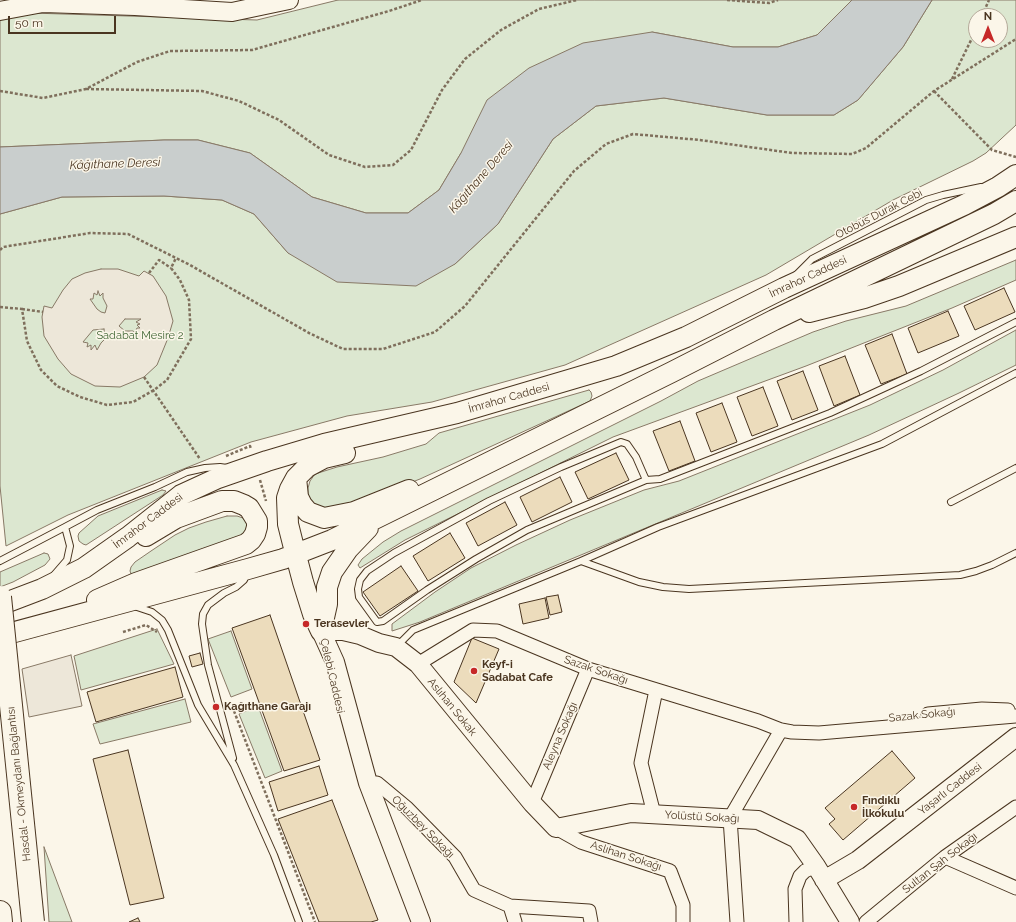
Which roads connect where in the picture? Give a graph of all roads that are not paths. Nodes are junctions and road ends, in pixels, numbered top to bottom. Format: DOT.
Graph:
graph roads {
  1 [pos="289,0"];
  2 [pos="232,6"];
  3 [pos="0,10"];
  4 [pos="1016,175"];
  5 [pos="1007,190"];
  6 [pos="1016,201"];
  7 [pos="1016,237"];
  8 [pos="774,320"];
  9 [pos="1016,322"];
  10 [pos="1016,373"];
  11 [pos="394,428"];
  12 [pos="1016,468"];
  13 [pos="240,470"];
  14 [pos="462,475"];
  15 [pos="296,478"];
  16 [pos="646,480"];
  17 [pos="951,502"];
  18 [pos="375,520"];
  19 [pos="65,526"];
  20 [pos="1016,553"];
  21 [pos="296,554"];
  22 [pos="0,561"];
  23 [pos="581,561"];
  24 [pos="84,568"];
  25 [pos="248,569"];
  26 [pos="42,589"];
  27 [pos="0,597"];
  28 [pos="124,602"];
  29 [pos="0,605"];
  30 [pos="68,617"];
  31 [pos="321,631"];
  32 [pos="0,636"];
  33 [pos="396,647"];
  34 [pos="418,664"];
  35 [pos="588,669"];
  36 [pos="656,690"];
  37 [pos="1016,710"];
  38 [pos="1016,716"];
  39 [pos="781,730"];
  40 [pos="1016,737"];
  41 [pos="234,765"];
  42 [pos="365,784"];
  43 [pos="532,803"];
  44 [pos="1016,807"];
  45 [pos="654,814"];
  46 [pos="730,818"];
  47 [pos="556,828"];
  48 [pos="945,857"];
  49 [pos="820,873"];
  50 [pos="1016,888"];
  51 [pos="510,906"];
  52 [pos="0,912"];
  53 [pos="1,922"];
  54 [pos="33,922"];
  55 [pos="298,922"];
  56 [pos="410,922"];
  57 [pos="421,922"];
  58 [pos="516,922"];
  59 [pos="590,922"];
  60 [pos="683,922"];
  61 [pos="737,922"];
  62 [pos="796,922"];
  63 [pos="850,922"];
  64 [pos="866,922"];
  1 -- 2 [label="main road"];
  2 -- 3 [label="main road"];
  4 -- 5 [label="main road, İmrahor Caddesi"];
  5 -- 11 [label="main road, İmrahor Caddesi"];
  6 -- 8 [label="main road"];
  7 -- 8 [label="main road"];
  8 -- 14 [label="main road"];
  9 -- 16 [label="lane"];
  10 -- 23 [label="lane"];
  11 -- 13 [label="main road, İmrahor Caddesi"];
  11 -- 15 [label="main road"];
  12 -- 17 [label="lane"];
  13 -- 19 [label="lane"];
  13 -- 24 [label="main road, İmrahor Caddesi"];
  14 -- 15 [label="main road"];
  14 -- 18 [label="main road"];
  15 -- 21 [label="main road"];
  16 -- 16 [label="lane"];
  18 -- 21 [label="main road"];
  18 -- 31 [label="main road"];
  19 -- 22 [label="lane"];
  19 -- 26 [label="lane"];
  20 -- 23 [label="lane"];
  21 -- 25 [label="main road"];
  21 -- 31 [label="main road"];
  23 -- 33 [label="lane"];
  24 -- 26 [label="main road, İmrahor Caddesi"];
  24 -- 30 [label="main road"];
  25 -- 28 [label="main road"];
  25 -- 41 [label="lane"];
  26 -- 29 [label="main road, İmrahor Caddesi"];
  27 -- 54 [label="highway, Hasdal - Okmeydanı Bağlantısı, bridge"];
  28 -- 30 [label="main road"];
  28 -- 41 [label="lane"];
  30 -- 32 [label="main road"];
  31 -- 33 [label="main road, Aslıhan Sokak"];
  31 -- 42 [label="main road, Çelebi Caddesi"];
  33 -- 34 [label="main road, Aslıhan Sokak"];
  34 -- 35 [label="street, Sazak Sokağı"];
  34 -- 43 [label="main road, Aslıhan Sokak"];
  35 -- 36 [label="street, Sazak Sokağı"];
  35 -- 43 [label="street, Aleyna Sokağı"];
  36 -- 39 [label="street, Sazak Sokağı"];
  36 -- 45 [label="street"];
  37 -- 39 [label="street, Sazak Sokağı"];
  38 -- 39 [label="street, Sazak Sokağı"];
  39 -- 46 [label="street"];
  40 -- 49 [label="main road, Yaşarlı Caddesi"];
  41 -- 55 [label="lane"];
  42 -- 51 [label="street, Oğuzbey Sokağı"];
  42 -- 56 [label="main road, Çelebi Caddesi"];
  42 -- 57 [label="main road, Çelebi Caddesi"];
  43 -- 47 [label="main road, Aslıhan Sokak"];
  44 -- 48 [label="street, Sultan Şah Sokağı"];
  45 -- 46 [label="main road, Yolüstü Sokağı"];
  45 -- 47 [label="main road, Yolüstü Sokağı"];
  46 -- 49 [label="main road, Yolüstü Sokağı"];
  46 -- 61 [label="street"];
  47 -- 60 [label="street, Aslıhan Sokağı"];
  48 -- 50 [label="street"];
  48 -- 64 [label="street, Sultan Şah Sokağı"];
  49 -- 62 [label="street"];
  49 -- 63 [label="main road, Yolüstü Sokağı"];
  51 -- 58 [label="street"];
  51 -- 59 [label="street"];
  52 -- 53 [label="highway"];
}
